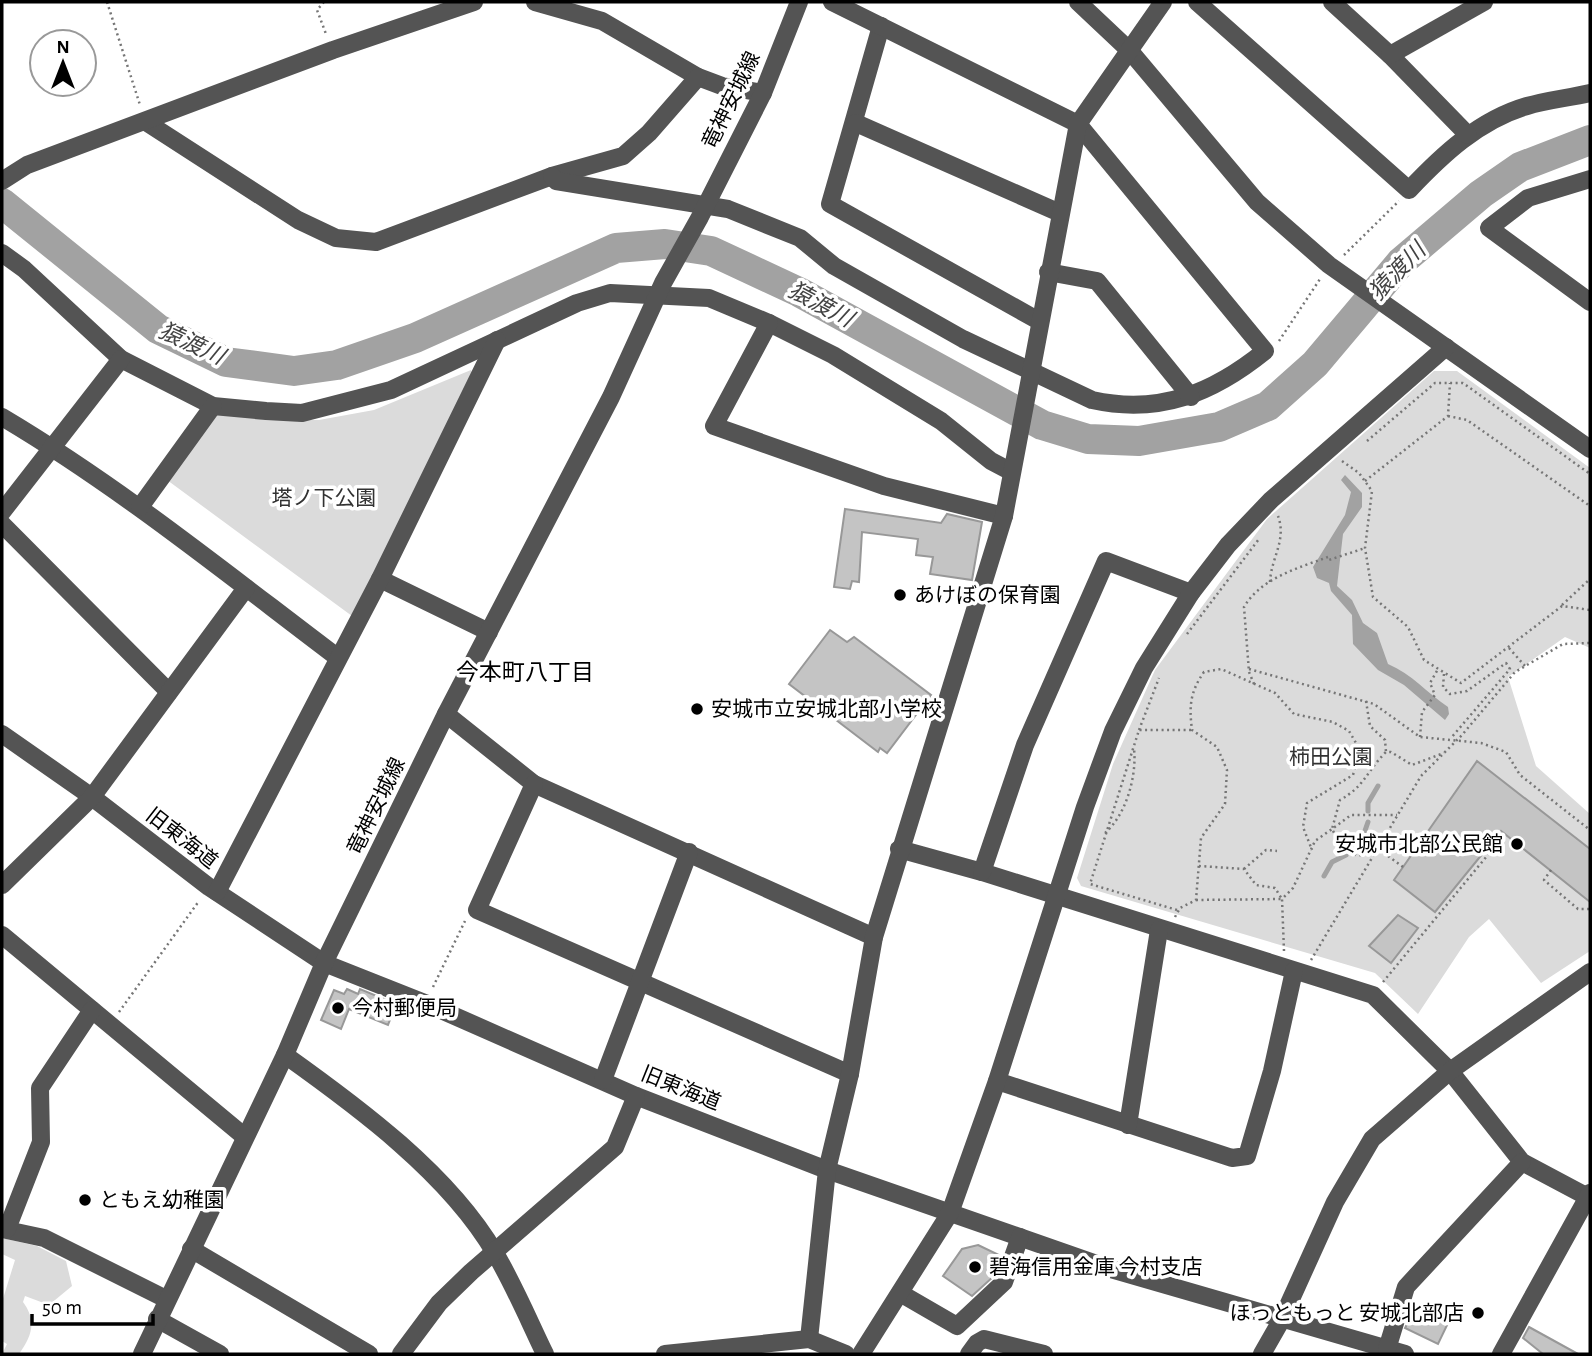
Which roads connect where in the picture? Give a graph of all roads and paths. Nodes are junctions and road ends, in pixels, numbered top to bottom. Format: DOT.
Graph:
graph roads {
  1 [pos="107,2"];
  2 [pos="324,2"];
  3 [pos="474,2"];
  4 [pos="535,2"];
  5 [pos="799,2"];
  6 [pos="832,2"];
  7 [pos="1078,2"];
  8 [pos="1163,2"];
  9 [pos="1198,2"];
  10 [pos="1332,2"];
  11 [pos="1484,2"];
  12 [pos="881,26"];
  13 [pos="332,50"];
  14 [pos="1130,51"];
  15 [pos="1390,55"];
  16 [pos="698,77"];
  17 [pos="763,93"];
  18 [pos="1590,93"];
  19 [pos="146,121"];
  20 [pos="856,123"];
  21 [pos="1078,124"];
  22 [pos="1468,135"];
  23 [pos="552,176"];
  24 [pos="1590,179"];
  25 [pos="2,181"];
  26 [pos="702,211"];
  27 [pos="1060,213"];
  28 [pos="2,253"];
  29 [pos="1048,272"];
  30 [pos="660,290"];
  31 [pos="1590,302"];
  32 [pos="1039,321"];
  33 [pos="769,323"];
  34 [pos="497,340"];
  35 [pos="1446,347"];
  36 [pos="121,359"];
  37 [pos="1029,376"];
  38 [pos="1450,383"];
  39 [pos="1191,397"];
  40 [pos="213,406"];
  41 [pos="2,416"];
  42 [pos="1448,416"];
  43 [pos="1363,444"];
  44 [pos="53,447"];
  45 [pos="1590,449"];
  46 [pos="1342,461"];
  47 [pos="1012,464"];
  48 [pos="1590,474"];
  49 [pos="1365,481"];
  50 [pos="1590,506"];
  51 [pos="140,507"];
  52 [pos="1275,507"];
  53 [pos="2,512"];
  54 [pos="1004,516"];
  55 [pos="2,524"];
  56 [pos="1270,525"];
  57 [pos="1262,535"];
  58 [pos="1365,548"];
  59 [pos="380,579"];
  60 [pos="1590,579"];
  61 [pos="1270,582"];
  62 [pos="246,588"];
  63 [pos="1191,593"];
  64 [pos="1562,606"];
  65 [pos="1590,610"];
  66 [pos="489,632"];
  67 [pos="1182,640"];
  68 [pos="1590,643"];
  69 [pos="1509,648"];
  70 [pos="337,657"];
  71 [pos="1525,666"];
  72 [pos="1249,669"];
  73 [pos="1438,669"];
  74 [pos="1161,673"];
  75 [pos="1444,673"];
  76 [pos="1254,684"];
  77 [pos="169,692"];
  78 [pos="1366,702"];
  79 [pos="446,714"];
  80 [pos="1139,730"];
  81 [pos="1192,730"];
  82 [pos="2,734"];
  83 [pos="1420,737"];
  84 [pos="1451,738"];
  85 [pos="1458,739"];
  86 [pos="1133,746"];
  87 [pos="1386,752"];
  88 [pos="1444,753"];
  89 [pos="534,784"];
  90 [pos="92,797"];
  91 [pos="1397,815"];
  92 [pos="1332,829"];
  93 [pos="1590,830"];
  94 [pos="1105,833"];
  95 [pos="1501,839"];
  96 [pos="1377,848"];
  97 [pos="899,849"];
  98 [pos="1312,850"];
  99 [pos="1277,851"];
  100 [pos="688,852"];
  101 [pos="1199,866"];
  102 [pos="1403,866"];
  103 [pos="1244,869"];
  104 [pos="1550,870"];
  105 [pos="982,872"];
  106 [pos="2,885"];
  107 [pos="213,889"];
  108 [pos="1058,898"];
  109 [pos="1282,899"];
  110 [pos="1196,900"];
  111 [pos="1590,909"];
  112 [pos="477,910"];
  113 [pos="1177,910"];
  114 [pos="1164,931"];
  115 [pos="2,935"];
  116 [pos="874,937"];
  117 [pos="324,963"];
  118 [pos="1293,970"];
  119 [pos="1590,972"];
  120 [pos="642,982"];
  121 [pos="1373,995"];
  122 [pos="425,1003"];
  123 [pos="92,1010"];
  124 [pos="110,1026"];
  125 [pos="285,1055"];
  126 [pos="1450,1071"];
  127 [pos="850,1074"];
  128 [pos="604,1080"];
  129 [pos="997,1081"];
  130 [pos="636,1096"];
  131 [pos="1128,1125"];
  132 [pos="245,1137"];
  133 [pos="1522,1162"];
  134 [pos="827,1170"];
  135 [pos="1589,1195"];
  136 [pos="950,1213"];
  137 [pos="4,1229"];
  138 [pos="1020,1237"];
  139 [pos="191,1249"];
  140 [pos="495,1253"];
  141 [pos="900,1293"];
  142 [pos="166,1299"];
  143 [pos="157,1319"];
  144 [pos="1282,1319"];
  145 [pos="809,1339"];
  146 [pos="865,1349"];
  147 [pos="1387,1349"];
  148 [pos="142,1354"];
  149 [pos="220,1354"];
  150 [pos="369,1354"];
  151 [pos="401,1354"];
  152 [pos="545,1354"];
  153 [pos="665,1354"];
  154 [pos="846,1354"];
  155 [pos="884,1354"];
  156 [pos="970,1354"];
  157 [pos="1044,1354"];
  158 [pos="1262,1354"];
  159 [pos="1405,1354"];
  160 [pos="1501,1354"];
  1 -- 19 [label="path"];
  2 -- 13 [label="path"];
  3 -- 13 [label="street"];
  4 -- 16 [label="street"];
  5 -- 17 [label="street, 竜神安城線"];
  6 -- 12 [label="street"];
  7 -- 14 [label="street"];
  8 -- 14 [label="street"];
  9 -- 22 [label="street"];
  10 -- 15 [label="street"];
  11 -- 15 [label="street"];
  12 -- 20 [label="street"];
  12 -- 21 [label="street"];
  13 -- 19 [label="street"];
  14 -- 21 [label="street"];
  14 -- 35 [label="street"];
  15 -- 22 [label="street"];
  16 -- 17 [label="street"];
  16 -- 23 [label="street"];
  17 -- 26 [label="street, 竜神安城線"];
  18 -- 22 [label="street"];
  19 -- 23 [label="street"];
  19 -- 25 [label="street"];
  20 -- 27 [label="street"];
  20 -- 32 [label="street"];
  21 -- 27 [label="street"];
  21 -- 39 [label="street"];
  23 -- 26 [label="street"];
  24 -- 31 [label="street"];
  26 -- 30 [label="street, 竜神安城線"];
  26 -- 37 [label="street"];
  27 -- 29 [label="street"];
  28 -- 36 [label="street"];
  29 -- 32 [label="street"];
  29 -- 39 [label="street"];
  30 -- 33 [label="street"];
  30 -- 34 [label="street"];
  30 -- 66 [label="street, 竜神安城線"];
  32 -- 37 [label="street"];
  33 -- 47 [label="street"];
  33 -- 54 [label="street"];
  34 -- 40 [label="street"];
  34 -- 59 [label="street"];
  35 -- 45 [label="street"];
  35 -- 52 [label="street"];
  36 -- 40 [label="street"];
  36 -- 44 [label="street"];
  37 -- 39 [label="street"];
  37 -- 47 [label="street"];
  38 -- 42 [label="path"];
  38 -- 43 [label="path"];
  38 -- 48 [label="path"];
  40 -- 51 [label="street"];
  41 -- 44 [label="street"];
  42 -- 49 [label="path"];
  42 -- 50 [label="path"];
  44 -- 51 [label="street"];
  44 -- 53 [label="street"];
  46 -- 49 [label="path"];
  47 -- 54 [label="street"];
  49 -- 58 [label="path"];
  51 -- 62 [label="street"];
  52 -- 56 [label="path"];
  52 -- 61 [label="path"];
  52 -- 63 [label="street"];
  54 -- 97 [label="street"];
  55 -- 77 [label="street"];
  57 -- 67 [label="path"];
  58 -- 61 [label="path"];
  58 -- 73 [label="path"];
  59 -- 66 [label="street"];
  59 -- 70 [label="street"];
  60 -- 64 [label="path"];
  61 -- 72 [label="path"];
  62 -- 70 [label="street"];
  62 -- 77 [label="street"];
  63 -- 105 [label="street"];
  63 -- 108 [label="street"];
  64 -- 65 [label="path"];
  64 -- 75 [label="path"];
  66 -- 79 [label="street, 竜神安城線"];
  68 -- 71 [label="path"];
  69 -- 71 [label="path"];
  70 -- 107 [label="street"];
  71 -- 85 [label="path"];
  72 -- 76 [label="path"];
  72 -- 78 [label="path"];
  73 -- 75 [label="path"];
  73 -- 83 [label="path"];
  74 -- 80 [label="path"];
  75 -- 84 [label="path"];
  76 -- 81 [label="path"];
  76 -- 98 [label="path"];
  77 -- 90 [label="street"];
  78 -- 83 [label="path"];
  78 -- 87 [label="path"];
  79 -- 89 [label="street"];
  79 -- 117 [label="street, 竜神安城線"];
  80 -- 81 [label="path"];
  80 -- 86 [label="path"];
  81 -- 101 [label="path"];
  82 -- 90 [label="street, 旧東海道"];
  83 -- 84 [label="path"];
  84 -- 85 [label="path"];
  85 -- 88 [label="path"];
  85 -- 93 [label="path"];
  86 -- 94 [label="path"];
  86 -- 94 [label="path"];
  87 -- 88 [label="path"];
  87 -- 92 [label="path"];
  88 -- 91 [label="path"];
  89 -- 100 [label="street"];
  89 -- 112 [label="street"];
  90 -- 106 [label="street"];
  90 -- 107 [label="street, 旧東海道"];
  91 -- 92 [label="path"];
  91 -- 96 [label="path"];
  92 -- 96 [label="path"];
  92 -- 98 [label="path"];
  94 -- 113 [label="path"];
  95 -- 121 [label="path"];
  96 -- 102 [label="path"];
  96 -- 118 [label="path"];
  97 -- 105 [label="street"];
  97 -- 116 [label="street"];
  98 -- 109 [label="path"];
  99 -- 103 [label="path"];
  100 -- 116 [label="street"];
  100 -- 120 [label="street"];
  101 -- 103 [label="path"];
  101 -- 110 [label="path"];
  103 -- 109 [label="path"];
  104 -- 111 [label="path"];
  105 -- 108 [label="street"];
  107 -- 117 [label="street, 旧東海道"];
  107 -- 124 [label="path"];
  108 -- 114 [label="street"];
  108 -- 129 [label="street"];
  109 -- 110 [label="path"];
  109 -- 118 [label="path"];
  110 -- 113 [label="path"];
  112 -- 120 [label="street"];
  112 -- 122 [label="path"];
  113 -- 114 [label="path"];
  114 -- 118 [label="street"];
  114 -- 131 [label="street"];
  115 -- 123 [label="street"];
  116 -- 127 [label="street"];
  117 -- 122 [label="street, 旧東海道"];
  117 -- 125 [label="street, 竜神安城線"];
  118 -- 121 [label="street"];
  118 -- 131 [label="street"];
  119 -- 126 [label="street"];
  120 -- 127 [label="street"];
  120 -- 128 [label="street"];
  121 -- 126 [label="street"];
  122 -- 128 [label="street, 旧東海道"];
  123 -- 124 [label="street"];
  123 -- 137 [label="street"];
  124 -- 132 [label="street"];
  125 -- 132 [label="street, 竜神安城線"];
  125 -- 140 [label="street"];
  126 -- 133 [label="street"];
  126 -- 144 [label="street"];
  127 -- 134 [label="street"];
  128 -- 130 [label="street, 旧東海道"];
  129 -- 131 [label="street"];
  129 -- 136 [label="street"];
  130 -- 134 [label="street, 旧東海道"];
  130 -- 140 [label="street"];
  132 -- 139 [label="street, 竜神安城線"];
  133 -- 135 [label="street"];
  133 -- 147 [label="street"];
  134 -- 136 [label="street, 旧東海道"];
  134 -- 145 [label="street"];
  135 -- 160 [label="street"];
  136 -- 138 [label="street, 旧東海道"];
  136 -- 141 [label="street"];
  137 -- 142 [label="street"];
  138 -- 141 [label="street"];
  138 -- 144 [label="street, 旧東海道"];
  139 -- 142 [label="street, 竜神安城線"];
  139 -- 150 [label="street"];
  140 -- 151 [label="street"];
  140 -- 152 [label="street"];
  141 -- 146 [label="street"];
  142 -- 143 [label="street, 竜神安城線"];
  143 -- 148 [label="street, 竜神安城線"];
  143 -- 149 [label="street"];
  144 -- 147 [label="street, 旧東海道"];
  144 -- 158 [label="street"];
  145 -- 153 [label="street"];
  145 -- 154 [label="street"];
  146 -- 155 [label="street"];
  147 -- 159 [label="street, 旧東海道"];
  156 -- 157 [label="street"];
}
